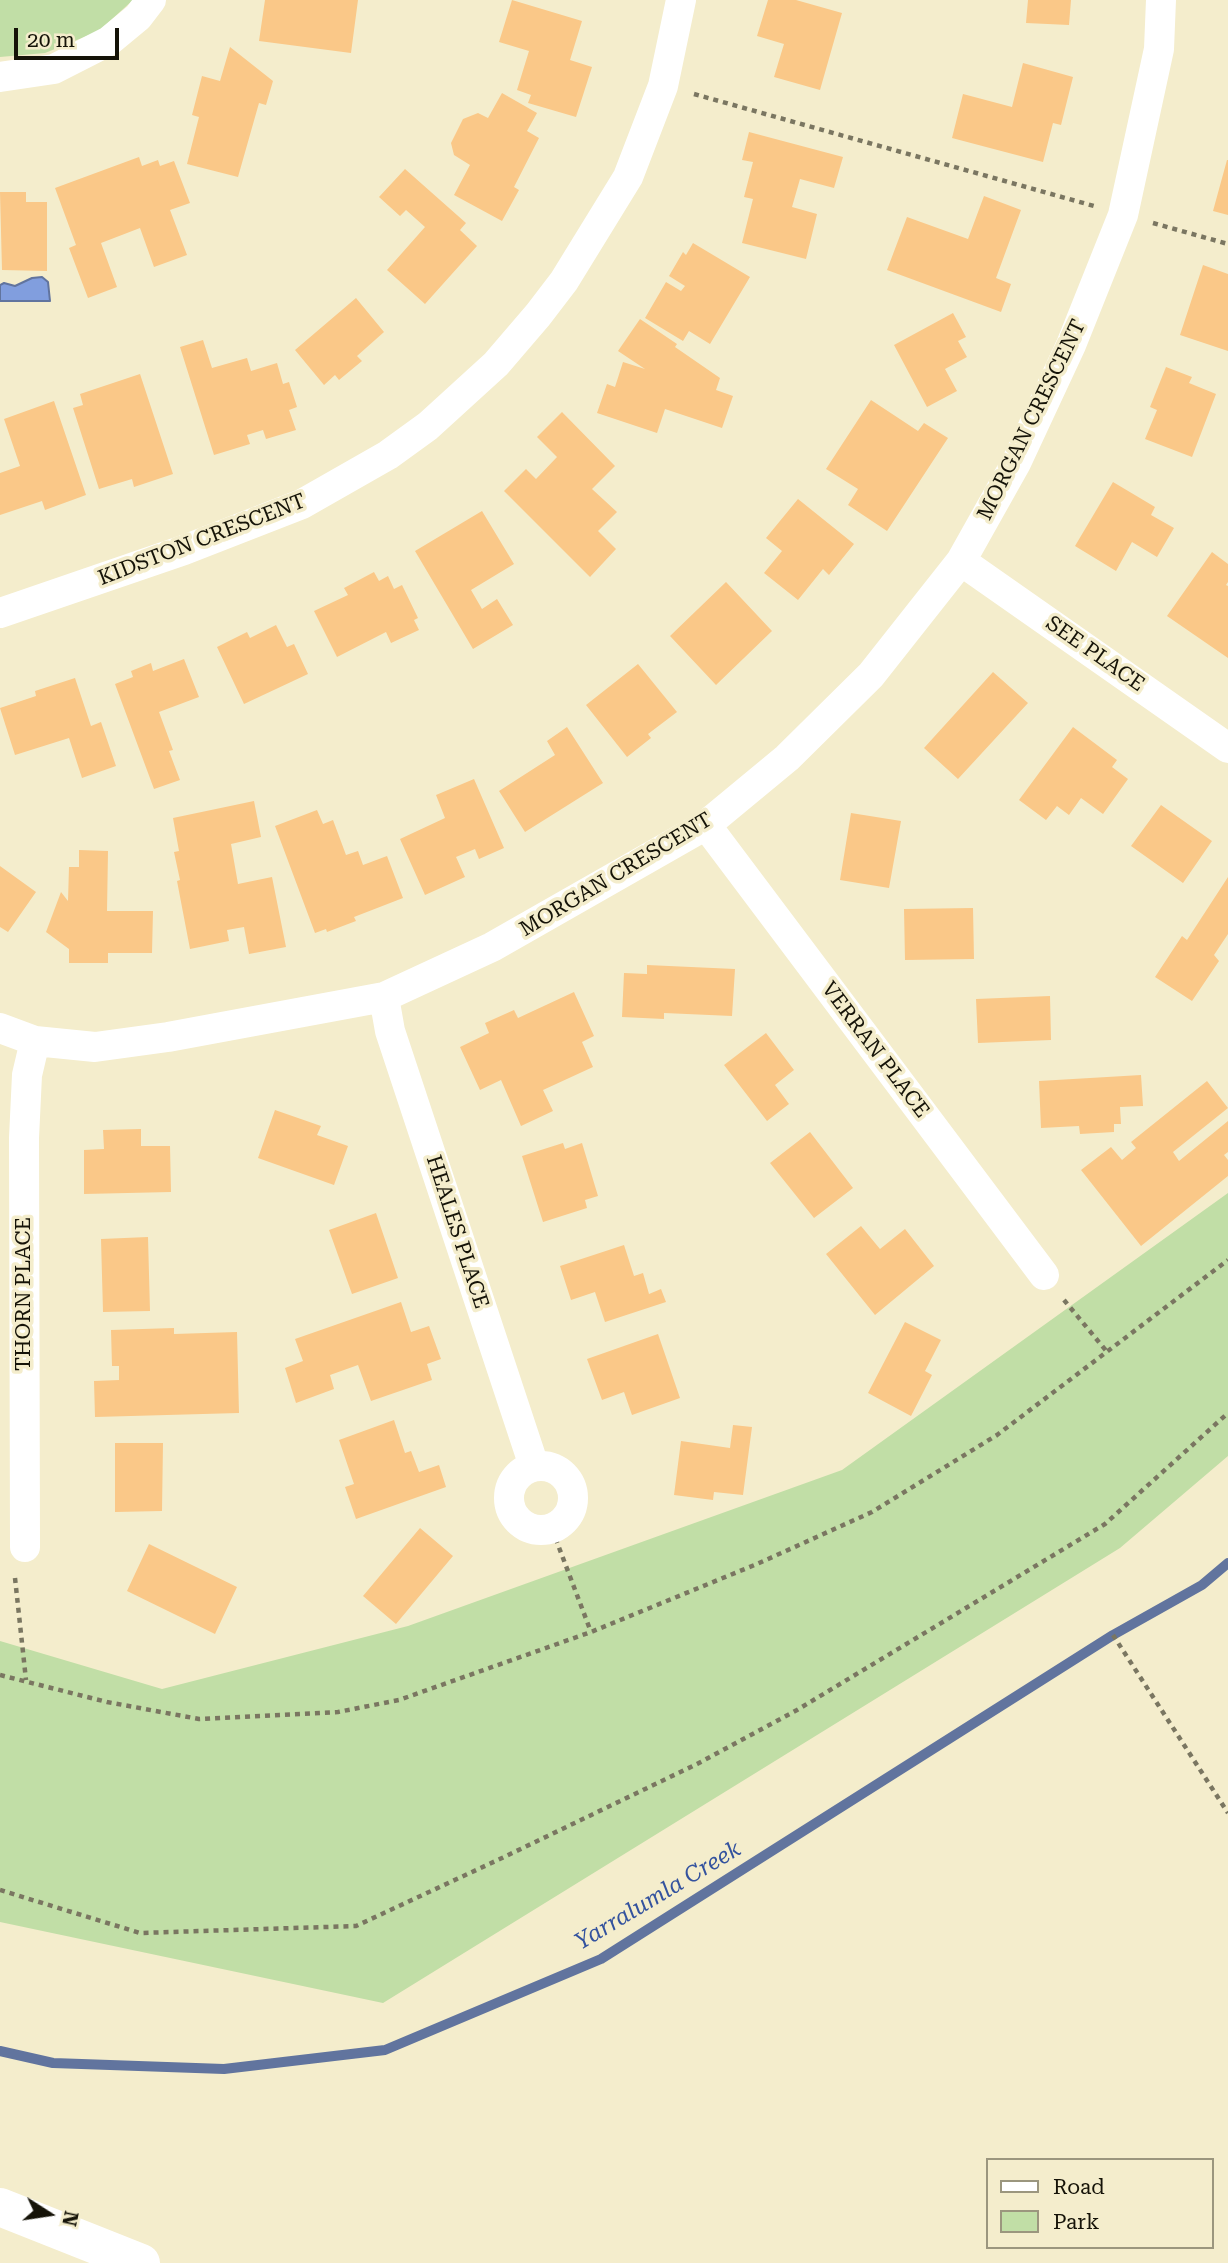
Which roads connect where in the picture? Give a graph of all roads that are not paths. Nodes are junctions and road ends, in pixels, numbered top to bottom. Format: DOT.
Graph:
graph roads {
  1 [pos="151,0"];
  2 [pos="681,0"];
  3 [pos="1161,0"];
  4 [pos="0,77"];
  5 [pos="961,561"];
  6 [pos="0,613"];
  7 [pos="1228,748"];
  8 [pos="706,825"];
  9 [pos="384,997"];
  10 [pos="0,1028"];
  11 [pos="35,1041"];
  12 [pos="1044,1275"];
  13 [pos="534,1466"];
  14 [pos="25,1547"];
  15 [pos="0,2207"];
  16 [pos="141,2263"];
  1 -- 4 [label="street"];
  2 -- 6 [label="street, KIDSTON CRESCENT"];
  3 -- 5 [label="street, MORGAN CRESCENT"];
  5 -- 7 [label="street, SEE PLACE"];
  5 -- 8 [label="street, MORGAN CRESCENT"];
  8 -- 9 [label="street, MORGAN CRESCENT"];
  8 -- 12 [label="street, VERRAN PLACE"];
  9 -- 11 [label="street, MORGAN CRESCENT"];
  9 -- 13 [label="street, HEALES PLACE"];
  10 -- 11 [label="street, MORGAN CRESCENT"];
  11 -- 14 [label="street, THORN PLACE"];
  13 -- 13 [label="street"];
  15 -- 16 [label="highway"];
}
